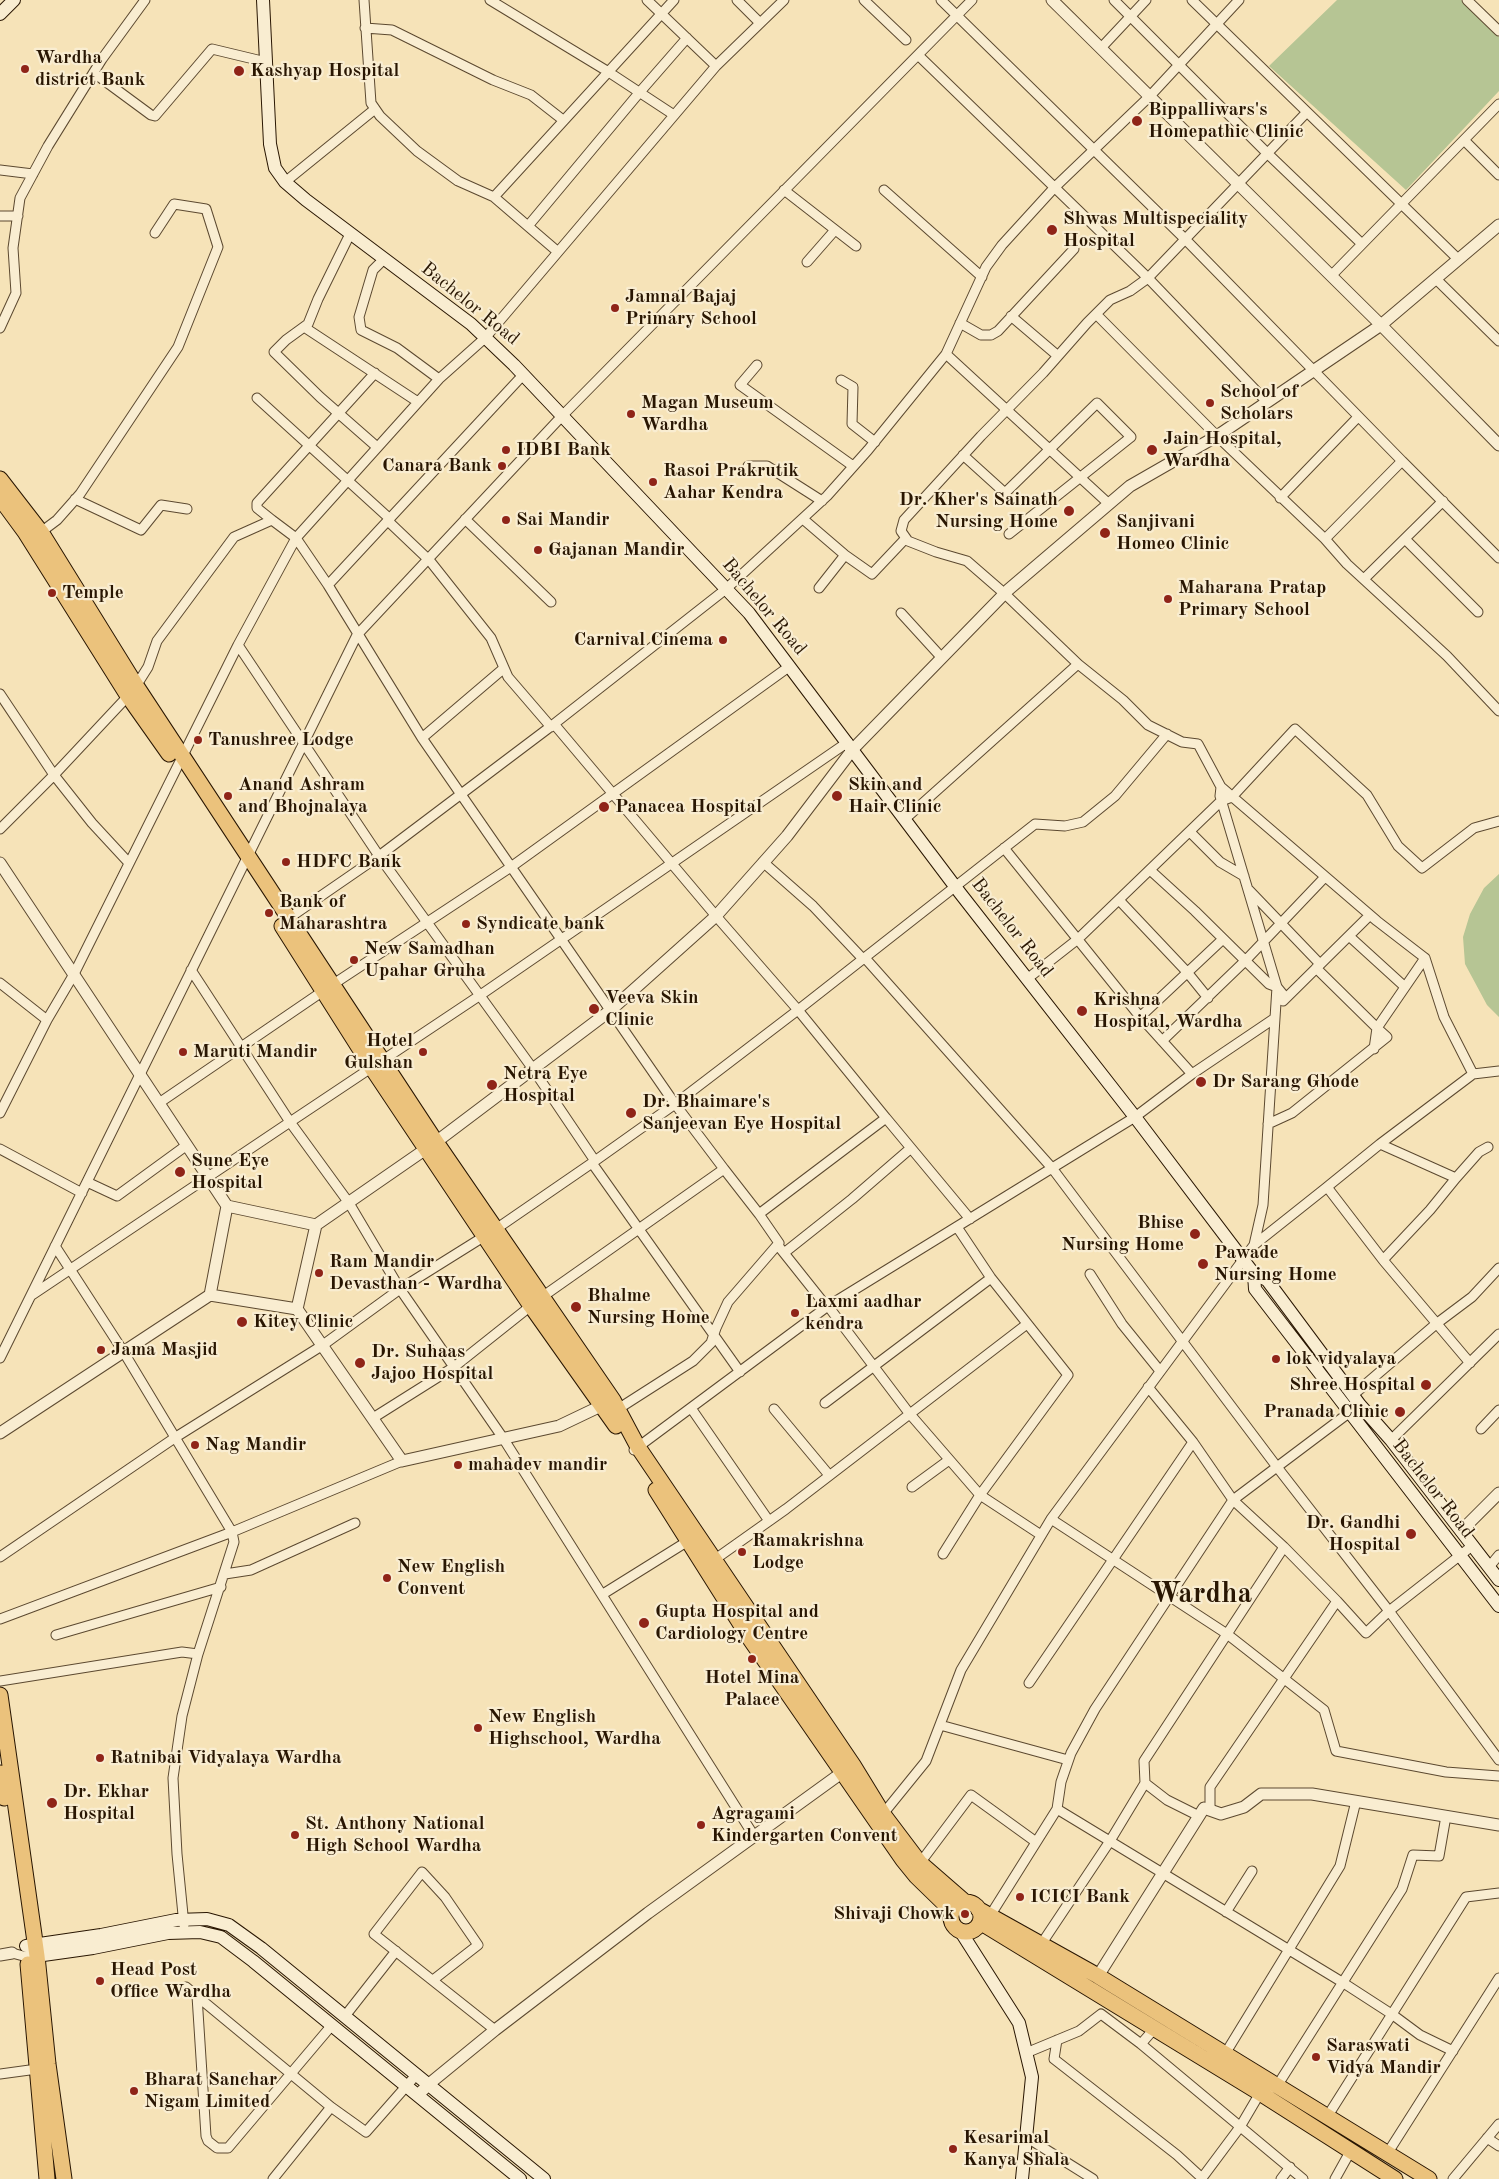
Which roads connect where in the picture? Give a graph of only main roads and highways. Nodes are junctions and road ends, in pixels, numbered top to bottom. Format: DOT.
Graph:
graph roads {
  1 [pos="14,0"];
  2 [pos="263,0"];
  3 [pos="0,14"];
  4 [pos="0,479"];
  5 [pos="0,498"];
  6 [pos="132,691"];
  7 [pos="245,860"];
  8 [pos="328,988"];
  9 [pos="1355,1404"];
  10 [pos="635,1449"];
  11 [pos="1499,1580"];
  12 [pos="1499,1606"];
  13 [pos="1,1706"];
  14 [pos="848,1769"];
  15 [pos="0,1773"];
  16 [pos="952,1911"];
  17 [pos="981,1917"];
  18 [pos="184,1926"];
  19 [pos="964,1936"];
  20 [pos="31,1951"];
  21 [pos="46,2179"];
  22 [pos="64,2179"];
  23 [pos="520,2179"];
  24 [pos="544,2179"];
  25 [pos="1022,2179"];
  26 [pos="1395,2179"];
  27 [pos="1429,2179"];
  1 -- 3 [label="main road"];
  2 -- 9 [label="main road, Bachelor Road"];
  4 -- 6 [label="main road"];
  5 -- 6 [label="main road"];
  6 -- 7 [label="main road"];
  7 -- 8 [label="main road"];
  7 -- 8 [label="main road"];
  8 -- 10 [label="main road"];
  9 -- 11 [label="main road, Bachelor Road"];
  9 -- 12 [label="main road, Bachelor Road"];
  10 -- 14 [label="main road"];
  10 -- 14 [label="main road"];
  13 -- 20 [label="main road"];
  14 -- 16 [label="main road"];
  14 -- 17 [label="main road"];
  15 -- 20 [label="main road"];
  16 -- 17 [label="main road"];
  16 -- 19 [label="main road"];
  17 -- 19 [label="main road"];
  17 -- 26 [label="main road"];
  17 -- 27 [label="main road"];
  18 -- 20 [label="main road"];
  18 -- 23 [label="main road"];
  18 -- 24 [label="main road"];
  19 -- 25 [label="main road"];
  20 -- 21 [label="main road"];
  20 -- 22 [label="main road"];
}
